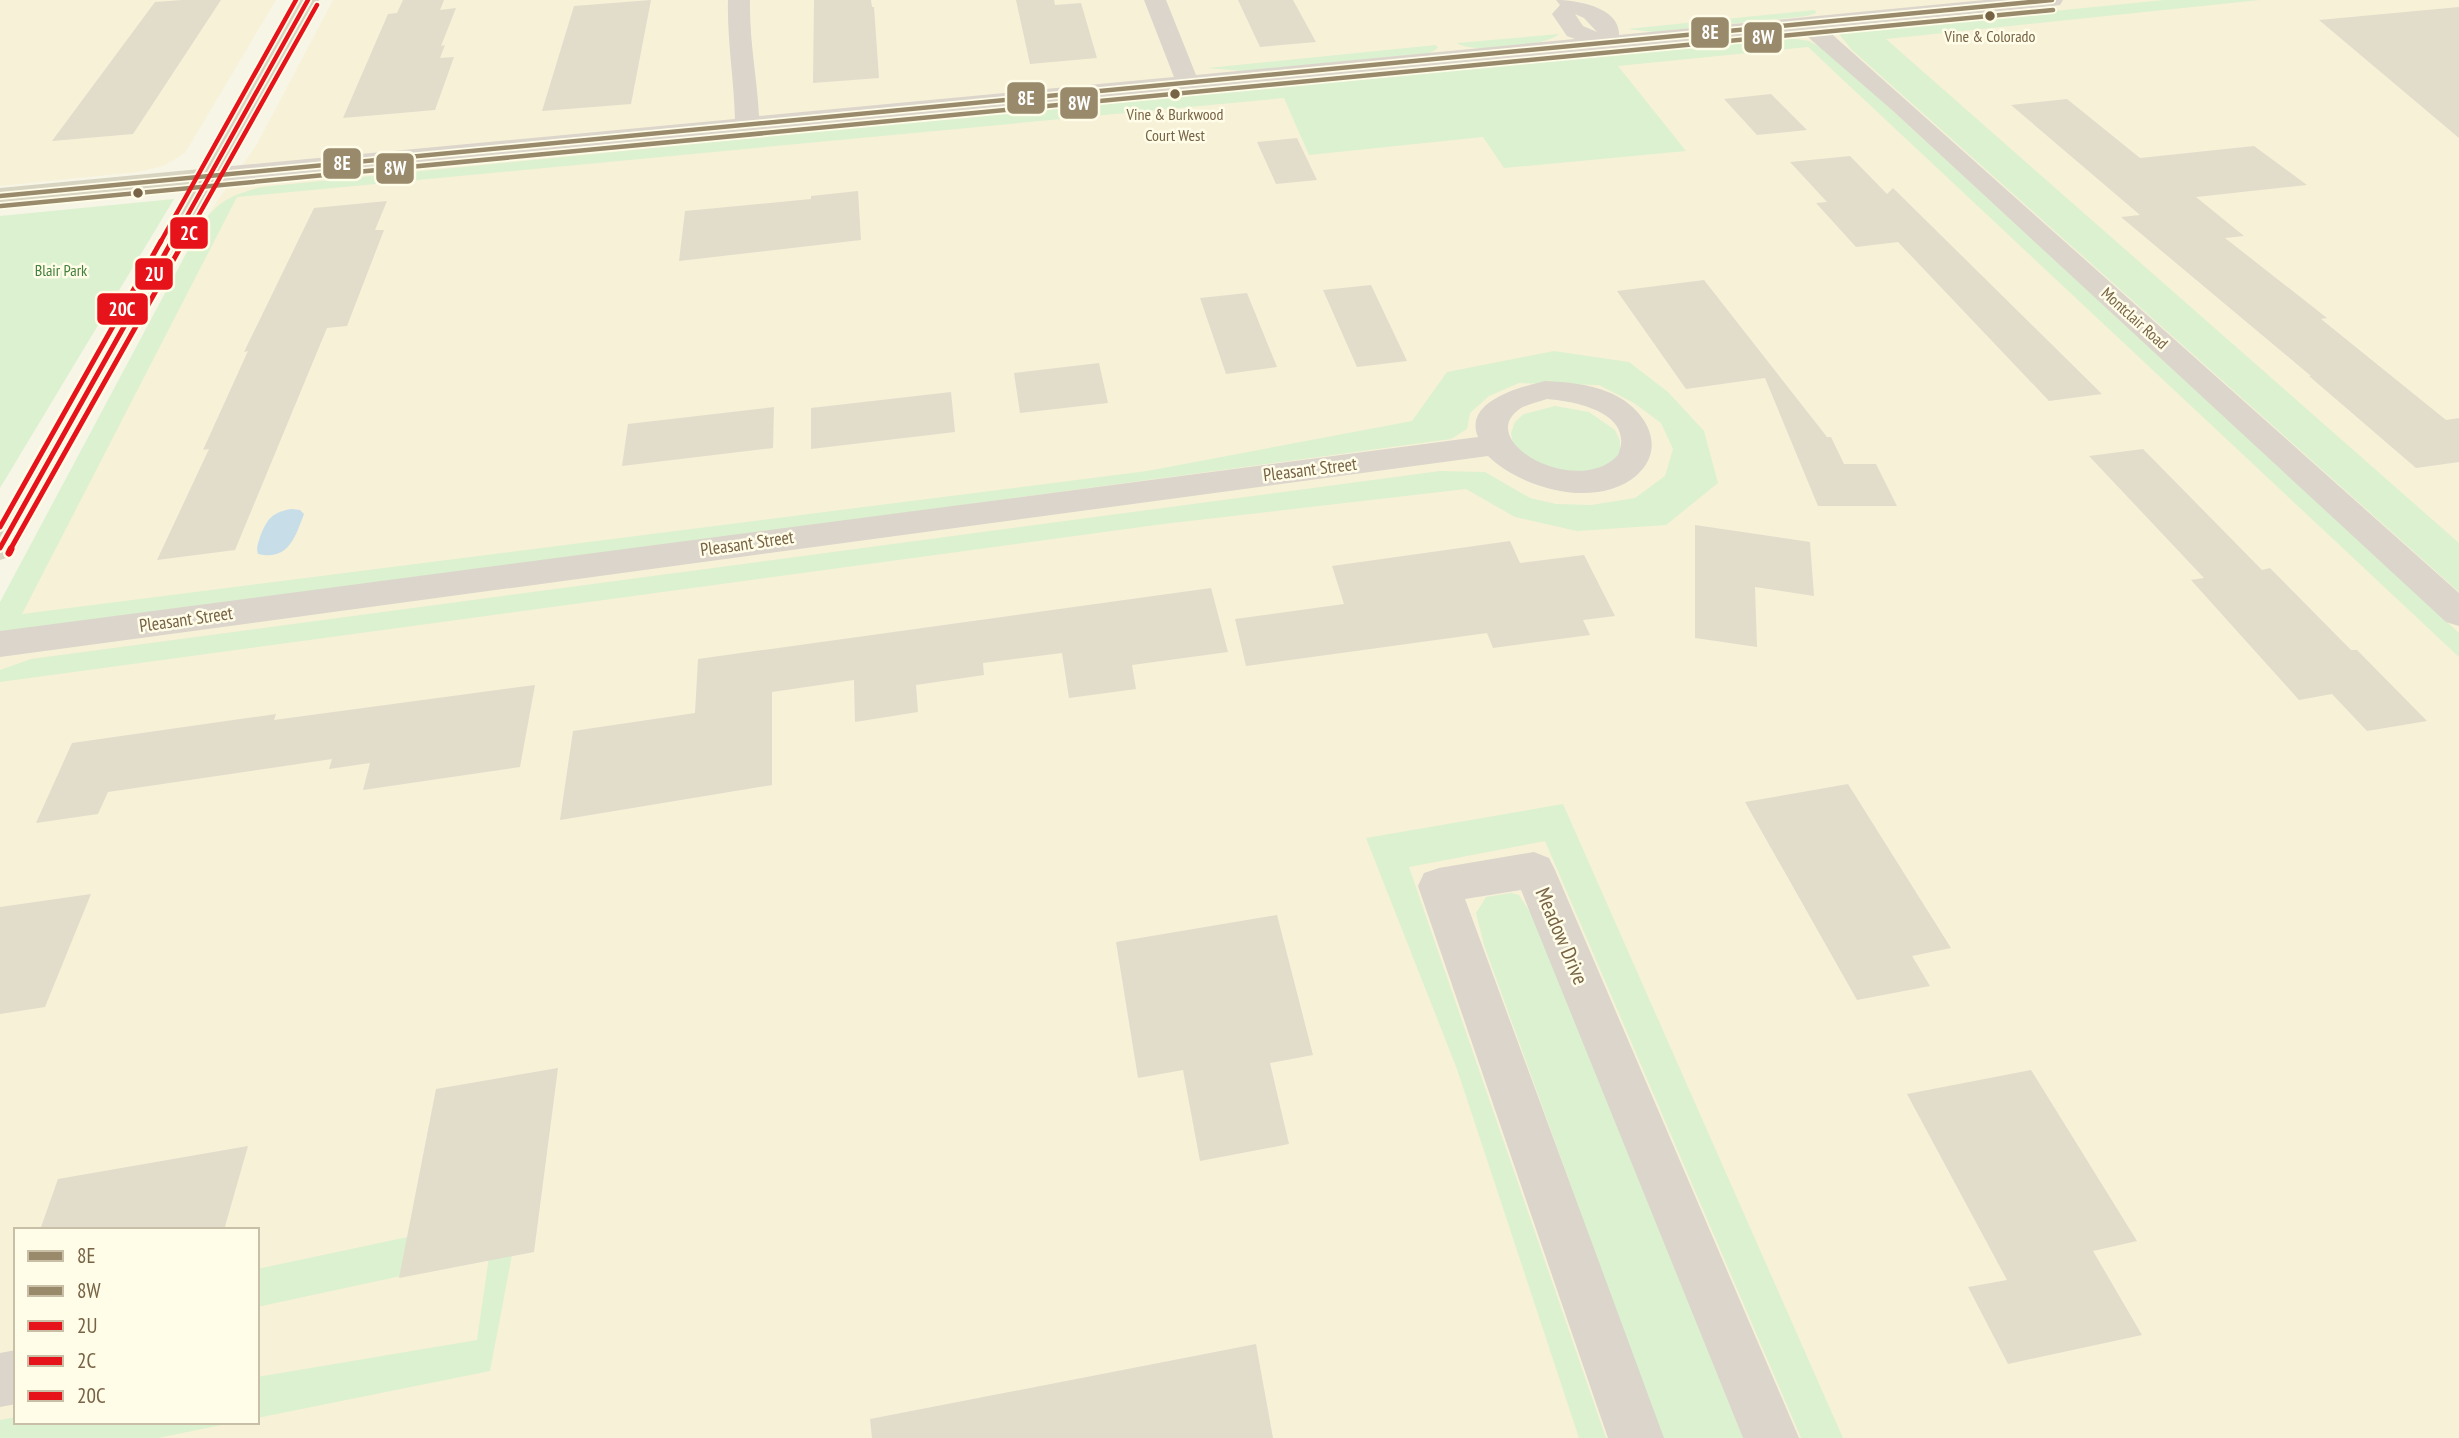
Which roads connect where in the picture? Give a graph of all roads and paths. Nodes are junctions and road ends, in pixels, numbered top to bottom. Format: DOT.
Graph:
graph roads {
  1 [pos="308,0"];
  2 [pos="739,0"];
  3 [pos="1155,0"];
  4 [pos="2052,0"];
  5 [pos="1569,2"];
  6 [pos="2003,2"];
  7 [pos="1808,25"];
  8 [pos="1607,44"];
  9 [pos="1188,84"];
  10 [pos="747,125"];
  11 [pos="210,176"];
  12 [pos="0,196"];
  13 [pos="1495,445"];
  14 [pos="0,548"];
  15 [pos="2459,613"];
  16 [pos="0,644"];
  17 [pos="1636,1438"];
  18 [pos="1771,1438"];
  1 -- 11 [label="main road"];
  2 -- 10 [label="street"];
  3 -- 9 [label="street"];
  4 -- 6 [label="street"];
  5 -- 8 [label="street"];
  6 -- 7 [label="street"];
  7 -- 8 [label="street"];
  7 -- 15 [label="street, Montclair Road"];
  8 -- 9 [label="street"];
  9 -- 10 [label="street"];
  10 -- 11 [label="street"];
  11 -- 12 [label="main road"];
  11 -- 14 [label="main road"];
  13 -- 16 [label="street, Pleasant Street"];
  17 -- 18 [label="street, Meadow Drive"];
}
